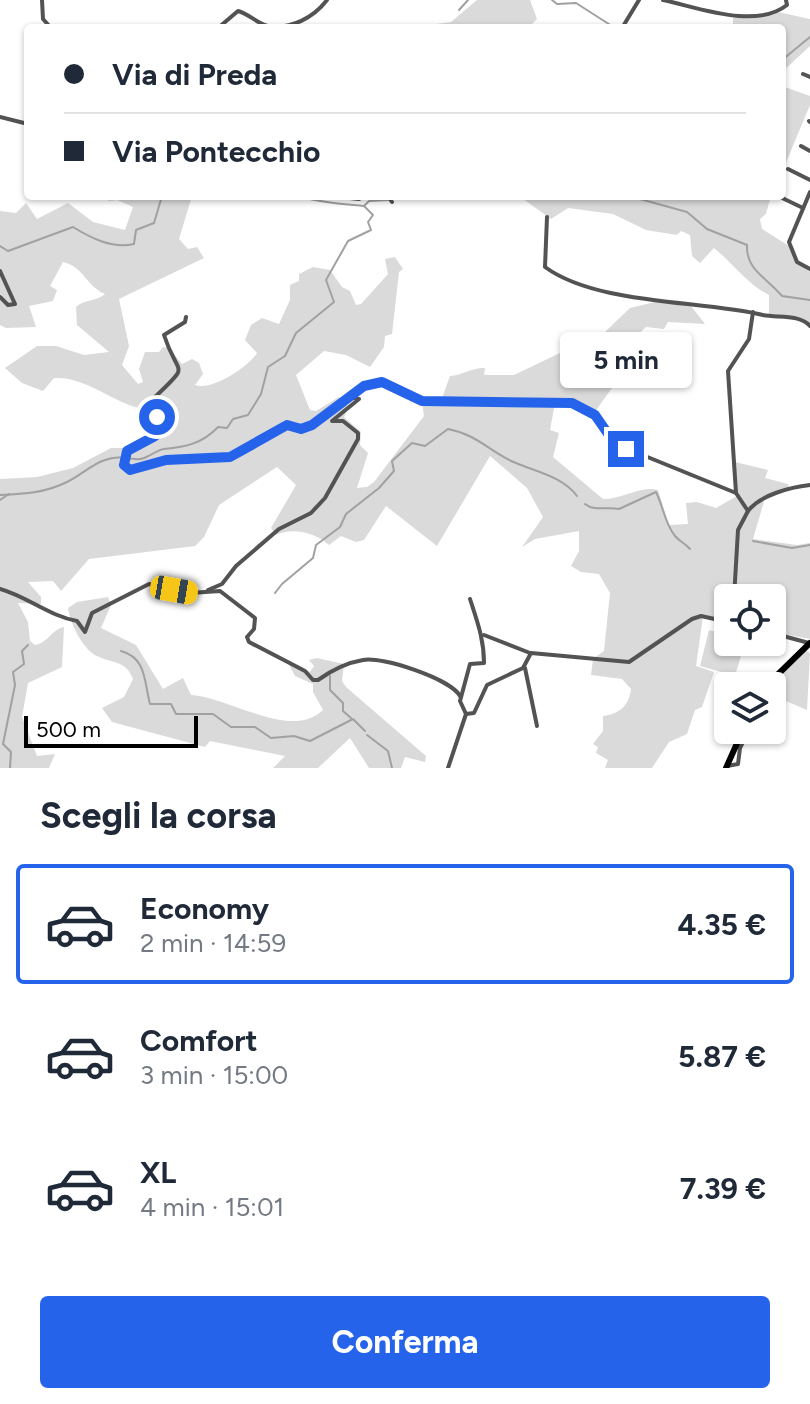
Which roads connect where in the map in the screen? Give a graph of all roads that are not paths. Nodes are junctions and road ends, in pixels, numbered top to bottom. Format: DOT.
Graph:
graph roads {
  1 [pos="42,0"];
  2 [pos="327,0"];
  3 [pos="639,0"];
  4 [pos="663,0"];
  5 [pos="786,0"];
  6 [pos="47,24"];
  7 [pos="223,24"];
  8 [pos="263,24"];
  9 [pos="292,24"];
  10 [pos="624,24"];
  11 [pos="803,74"];
  12 [pos="810,77"];
  13 [pos="0,117"];
  14 [pos="24,123"];
  15 [pos="801,146"];
  16 [pos="810,151"];
  17 [pos="788,169"];
  18 [pos="810,180"];
  19 [pos="810,192"];
  20 [pos="786,200"];
  21 [pos="803,208"];
  22 [pos="547,217"];
  23 [pos="810,269"];
  24 [pos="0,271"];
  25 [pos="0,297"];
  26 [pos="753,312"];
  27 [pos="186,317"];
  28 [pos="810,326"];
  29 [pos="352,398"];
  30 [pos="810,485"];
  31 [pos="736,493"];
  32 [pos="745,504"];
  33 [pos="754,504"];
  34 [pos="748,511"];
  35 [pos="735,584"];
  36 [pos="0,589"];
  37 [pos="198,593"];
  38 [pos="470,599"];
  39 [pos="714,619"];
  40 [pos="484,635"];
  41 [pos="786,637"];
  42 [pos="810,643"];
  43 [pos="531,653"];
  44 [pos="524,667"];
  45 [pos="780,672"];
  46 [pos="460,696"];
  47 [pos="466,714"];
  48 [pos="739,744"];
  49 [pos="741,744"];
  50 [pos="729,763"];
  51 [pos="448,768"];
  1 -- 6 [label="street"];
  2 -- 9 [label="street"];
  3 -- 10 [label="street"];
  4 -- 5 [label="street"];
  7 -- 8 [label="street"];
  11 -- 12 [label="street"];
  13 -- 14 [label="street"];
  15 -- 16 [label="street"];
  17 -- 18 [label="street"];
  19 -- 21 [label="street"];
  20 -- 21 [label="street"];
  21 -- 23 [label="street"];
  22 -- 26 [label="street"];
  24 -- 25 [label="street"];
  26 -- 28 [label="street"];
  26 -- 31 [label="street"];
  27 -- 29 [label="street"];
  29 -- 31 [label="street"];
  29 -- 37 [label="street"];
  30 -- 33 [label="street"];
  31 -- 32 [label="street"];
  32 -- 33 [label="street"];
  32 -- 34 [label="street"];
  33 -- 34 [label="street"];
  34 -- 35 [label="street"];
  36 -- 37 [label="street"];
  37 -- 46 [label="street"];
  38 -- 40 [label="street"];
  39 -- 43 [label="street"];
  40 -- 43 [label="street"];
  40 -- 46 [label="street"];
  41 -- 42 [label="street"];
  42 -- 45 [label="main road"];
  43 -- 44 [label="street"];
  44 -- 44 [label="street"];
  44 -- 47 [label="street"];
  46 -- 47 [label="street"];
  47 -- 51 [label="street"];
  48 -- 50 [label="main road"];
  49 -- 50 [label="street"];
}
